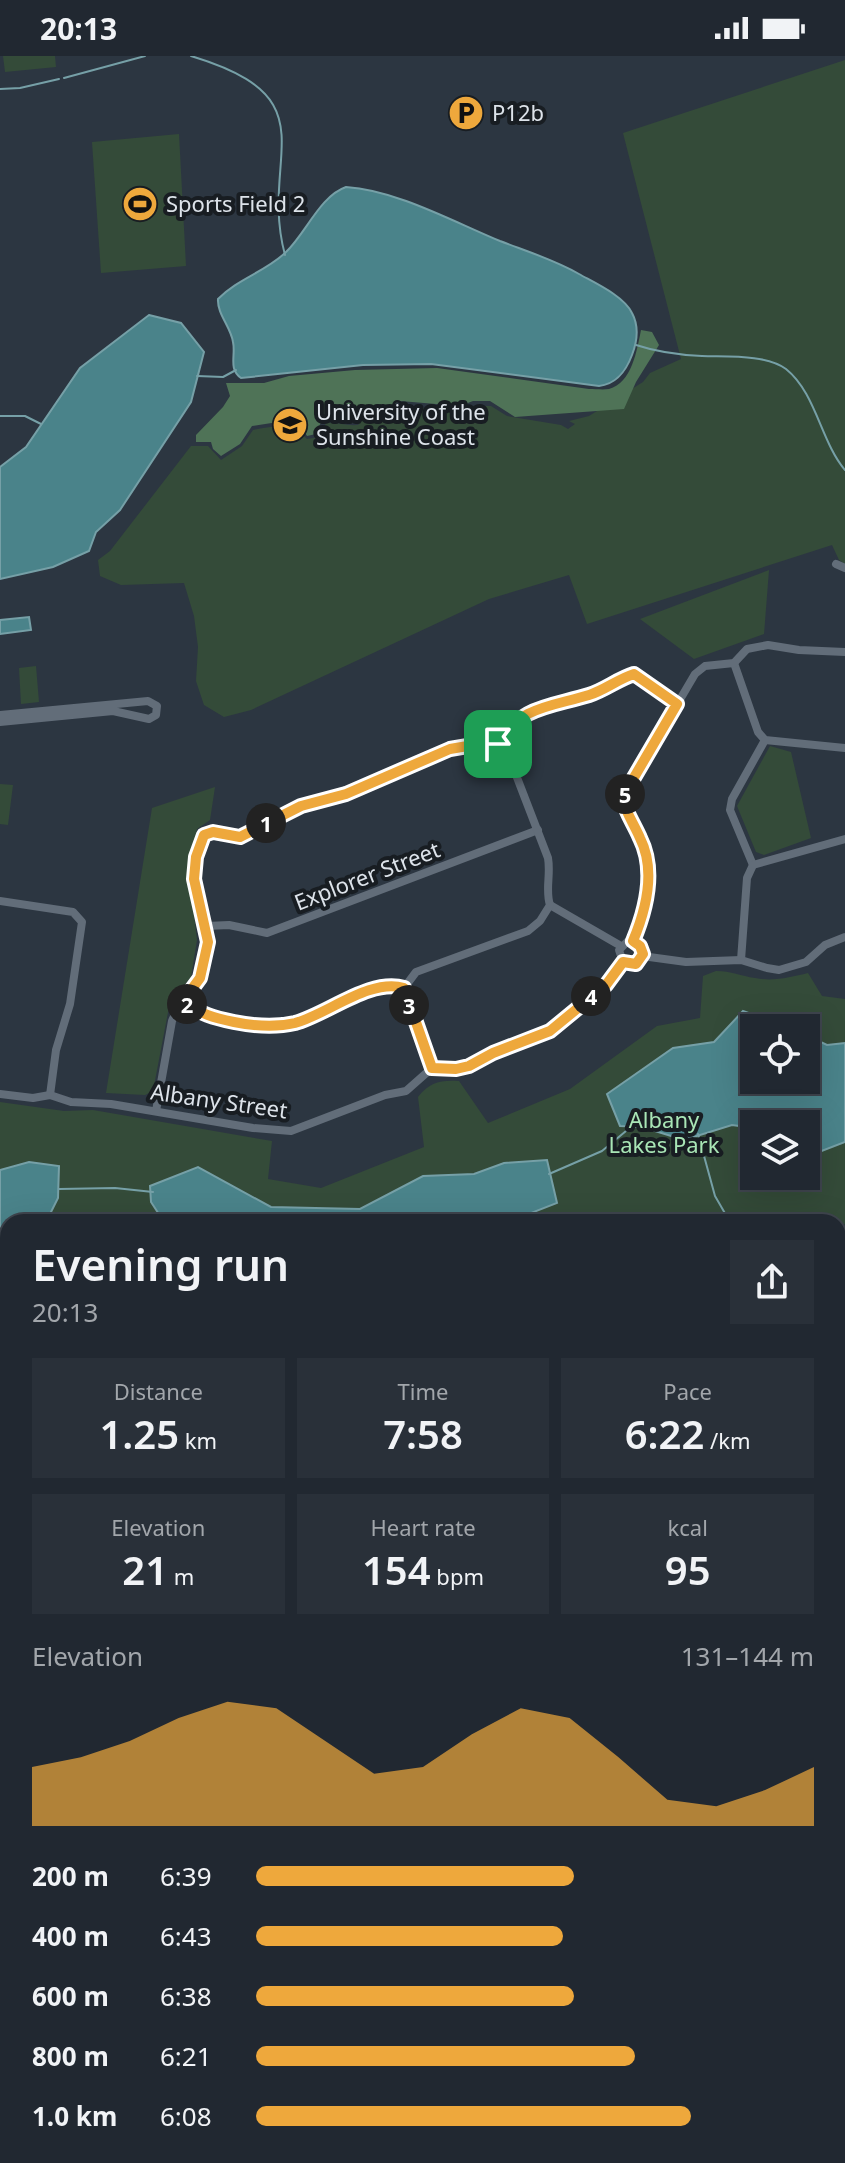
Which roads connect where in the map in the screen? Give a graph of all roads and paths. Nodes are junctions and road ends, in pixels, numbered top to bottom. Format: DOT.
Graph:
graph roads {
  1 [pos="845,652"];
  2 [pos="734,663"];
  3 [pos="677,704"];
  4 [pos="113,708"];
  5 [pos="0,715"];
  6 [pos="22,716"];
  7 [pos="0,722"];
  8 [pos="765,740"];
  9 [pos="498,744"];
  10 [pos="845,748"];
  11 [pos="538,830"];
  12 [pos="845,839"];
  13 [pos="753,865"];
  14 [pos="0,901"];
  15 [pos="550,905"];
  16 [pos="206,926"];
  17 [pos="845,937"];
  18 [pos="633,941"];
  19 [pos="621,946"];
  20 [pos="642,956"];
  21 [pos="741,960"];
  22 [pos="623,962"];
  23 [pos="404,988"];
  24 [pos="183,1001"];
  25 [pos="432,1068"];
  26 [pos="0,1094"];
  27 [pos="50,1095"];
  28 [pos="156,1111"];
  1 -- 2 [label="street"];
  2 -- 3 [label="street"];
  2 -- 8 [label="street"];
  3 -- 9 [label="street"];
  3 -- 18 [label="street"];
  4 -- 6 [label="street"];
  5 -- 6 [label="street"];
  6 -- 7 [label="street"];
  8 -- 10 [label="street"];
  8 -- 13 [label="street"];
  9 -- 11 [label="street"];
  9 -- 16 [label="street"];
  11 -- 15 [label="street"];
  11 -- 16 [label="street, Explorer Street"];
  12 -- 13 [label="street"];
  13 -- 21 [label="street"];
  14 -- 27 [label="street"];
  15 -- 19 [label="street"];
  15 -- 23 [label="street"];
  16 -- 24 [label="street"];
  17 -- 21 [label="street"];
  18 -- 19 [label="street"];
  18 -- 20 [label="street"];
  19 -- 22 [label="street"];
  20 -- 21 [label="street"];
  20 -- 22 [label="street"];
  22 -- 25 [label="street"];
  23 -- 24 [label="street"];
  23 -- 25 [label="street"];
  24 -- 28 [label="street"];
  25 -- 28 [label="street, Albany Street"];
  26 -- 27 [label="street, Albany Street"];
  27 -- 28 [label="street, Albany Street"];
}
